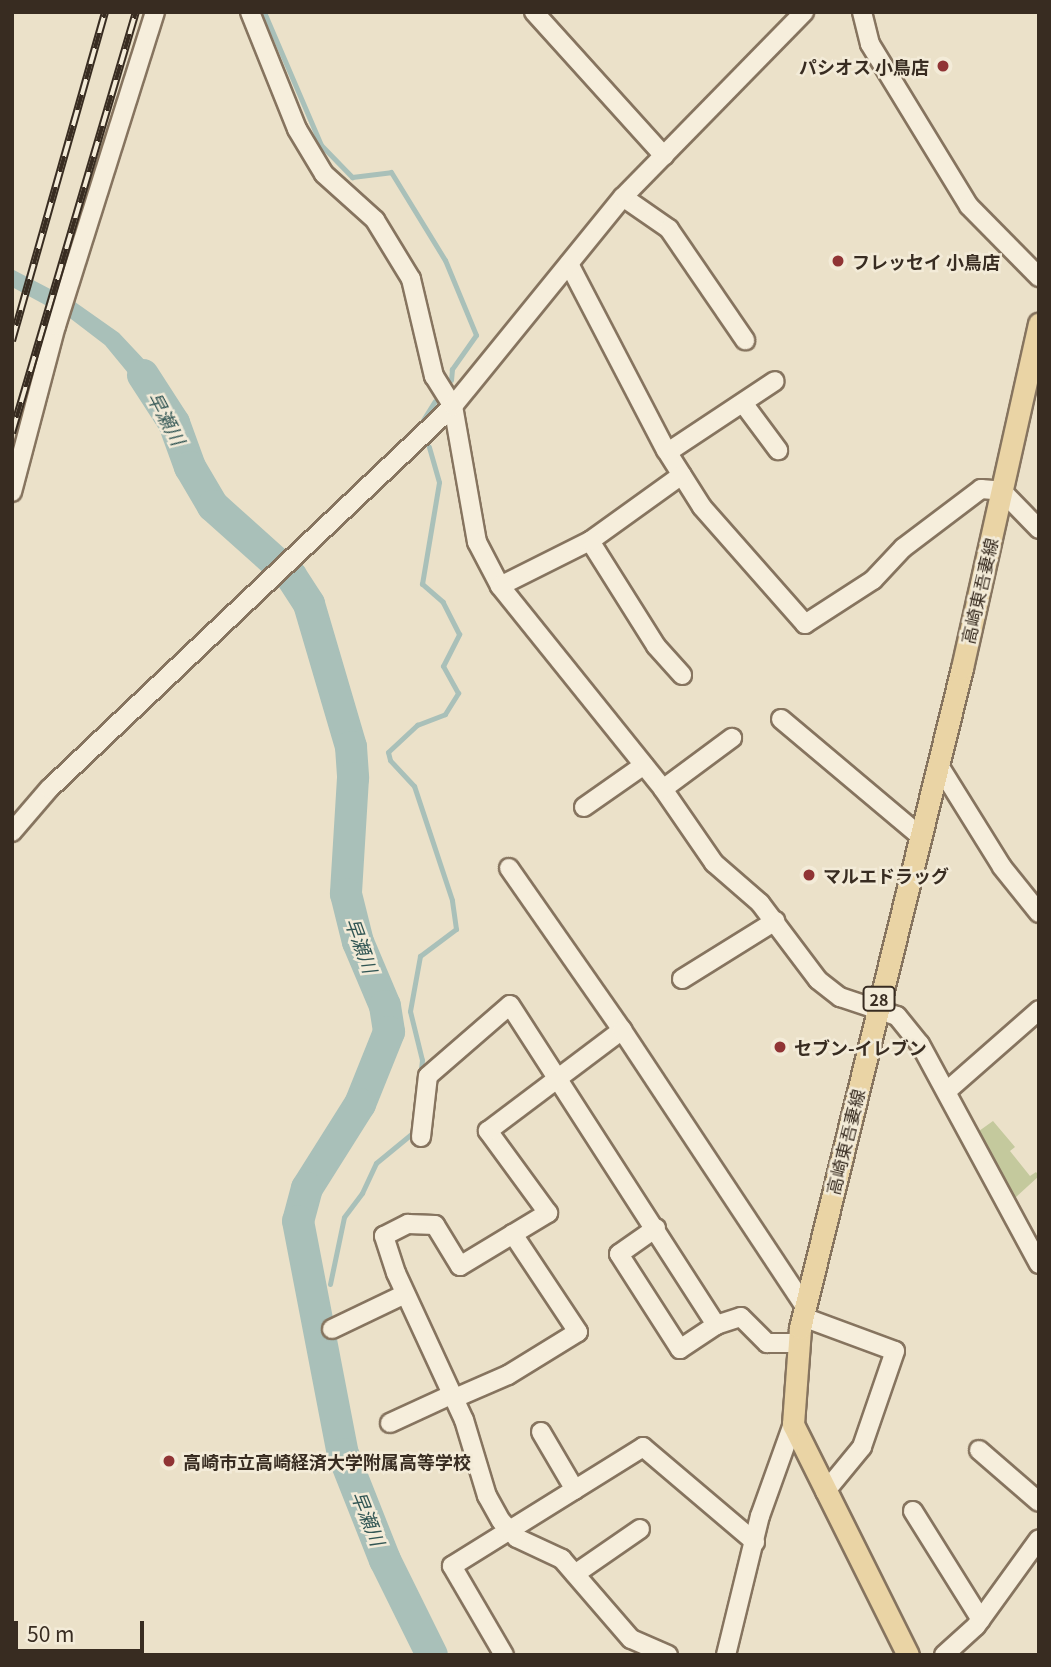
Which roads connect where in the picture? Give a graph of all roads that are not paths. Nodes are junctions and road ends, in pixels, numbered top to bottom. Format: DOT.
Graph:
graph roads {
  1 [pos="155,12"];
  2 [pos="250,12"];
  3 [pos="534,12"];
  4 [pos="804,12"];
  5 [pos="862,12"];
  6 [pos="664,156"];
  7 [pos="623,197"];
  8 [pos="569,264"];
  9 [pos="1039,277"];
  10 [pos="1039,324"];
  11 [pos="745,340"];
  12 [pos="775,382"];
  13 [pos="743,403"];
  14 [pos="453,405"];
  15 [pos="778,450"];
  16 [pos="668,453"];
  17 [pos="682,475"];
  18 [pos="1002,491"];
  19 [pos="12,492"];
  20 [pos="1039,529"];
  21 [pos="590,541"];
  22 [pos="500,586"];
  23 [pos="682,675"];
  24 [pos="781,719"];
  25 [pos="732,738"];
  26 [pos="938,764"];
  27 [pos="644,765"];
  28 [pos="663,789"];
  29 [pos="584,807"];
  30 [pos="12,832"];
  31 [pos="920,836"];
  32 [pos="509,868"];
  33 [pos="1039,913"];
  34 [pos="775,921"];
  35 [pos="682,979"];
  36 [pos="1039,1010"];
  37 [pos="875,1011"];
  38 [pos="622,1030"];
  39 [pos="557,1076"];
  40 [pos="947,1090"];
  41 [pos="421,1137"];
  42 [pos="656,1228"];
  43 [pos="513,1234"];
  44 [pos="1039,1264"];
  45 [pos="405,1294"];
  46 [pos="804,1311"];
  47 [pos="716,1325"];
  48 [pos="332,1329"];
  49 [pos="799,1343"];
  50 [pos="454,1396"];
  51 [pos="390,1423"];
  52 [pos="793,1424"];
  53 [pos="541,1432"];
  54 [pos="979,1450"];
  55 [pos="575,1490"];
  56 [pos="825,1492"];
  57 [pos="1039,1502"];
  58 [pos="913,1511"];
  59 [pos="640,1529"];
  60 [pos="510,1530"];
  61 [pos="1039,1539"];
  62 [pos="755,1542"];
  63 [pos="575,1574"];
  64 [pos="981,1620"];
  65 [pos="505,1655"];
  66 [pos="668,1655"];
  67 [pos="726,1655"];
  68 [pos="908,1655"];
  69 [pos="944,1655"];
  1 -- 19 [label="street"];
  2 -- 14 [label="street"];
  3 -- 6 [label="street"];
  4 -- 6 [label="street"];
  5 -- 9 [label="street"];
  6 -- 7 [label="street"];
  7 -- 8 [label="street"];
  7 -- 11 [label="street"];
  8 -- 14 [label="street"];
  8 -- 16 [label="street"];
  10 -- 18 [label="main road, 高崎東吾妻線 / 28"];
  12 -- 13 [label="street"];
  13 -- 15 [label="street"];
  13 -- 16 [label="street"];
  14 -- 22 [label="street"];
  14 -- 30 [label="street"];
  16 -- 17 [label="street"];
  17 -- 18 [label="street"];
  17 -- 21 [label="street"];
  18 -- 20 [label="street"];
  18 -- 26 [label="main road, 高崎東吾妻線 / 28"];
  21 -- 22 [label="street"];
  21 -- 23 [label="street"];
  22 -- 27 [label="street"];
  24 -- 31 [label="street"];
  25 -- 28 [label="street"];
  26 -- 31 [label="main road, 高崎東吾妻線 / 28"];
  26 -- 33 [label="street"];
  27 -- 28 [label="street"];
  27 -- 29 [label="street"];
  28 -- 34 [label="street"];
  31 -- 37 [label="main road, 高崎東吾妻線 / 28"];
  32 -- 38 [label="street"];
  34 -- 35 [label="street"];
  34 -- 37 [label="street"];
  36 -- 40 [label="street"];
  37 -- 40 [label="street"];
  37 -- 46 [label="main road, 高崎東吾妻線 / 28"];
  38 -- 39 [label="street"];
  38 -- 46 [label="street"];
  39 -- 41 [label="street"];
  39 -- 42 [label="street"];
  39 -- 43 [label="street"];
  40 -- 44 [label="street"];
  42 -- 47 [label="street"];
  42 -- 47 [label="street"];
  43 -- 45 [label="street"];
  43 -- 50 [label="street"];
  45 -- 48 [label="street"];
  45 -- 50 [label="street"];
  46 -- 49 [label="main road, 高崎東吾妻線 / 28"];
  46 -- 56 [label="street"];
  47 -- 49 [label="street"];
  49 -- 52 [label="main road, 高崎東吾妻線 / 28"];
  50 -- 51 [label="street"];
  50 -- 60 [label="street"];
  52 -- 56 [label="main road, 高崎東吾妻線 / 28"];
  52 -- 62 [label="street"];
  53 -- 55 [label="street"];
  54 -- 57 [label="street"];
  55 -- 60 [label="street"];
  55 -- 62 [label="street"];
  56 -- 68 [label="main road, 高崎東吾妻線 / 28"];
  58 -- 64 [label="street"];
  59 -- 63 [label="street"];
  60 -- 63 [label="street"];
  60 -- 65 [label="street"];
  61 -- 64 [label="street"];
  62 -- 67 [label="street"];
  63 -- 66 [label="street"];
  64 -- 69 [label="street"];
}
